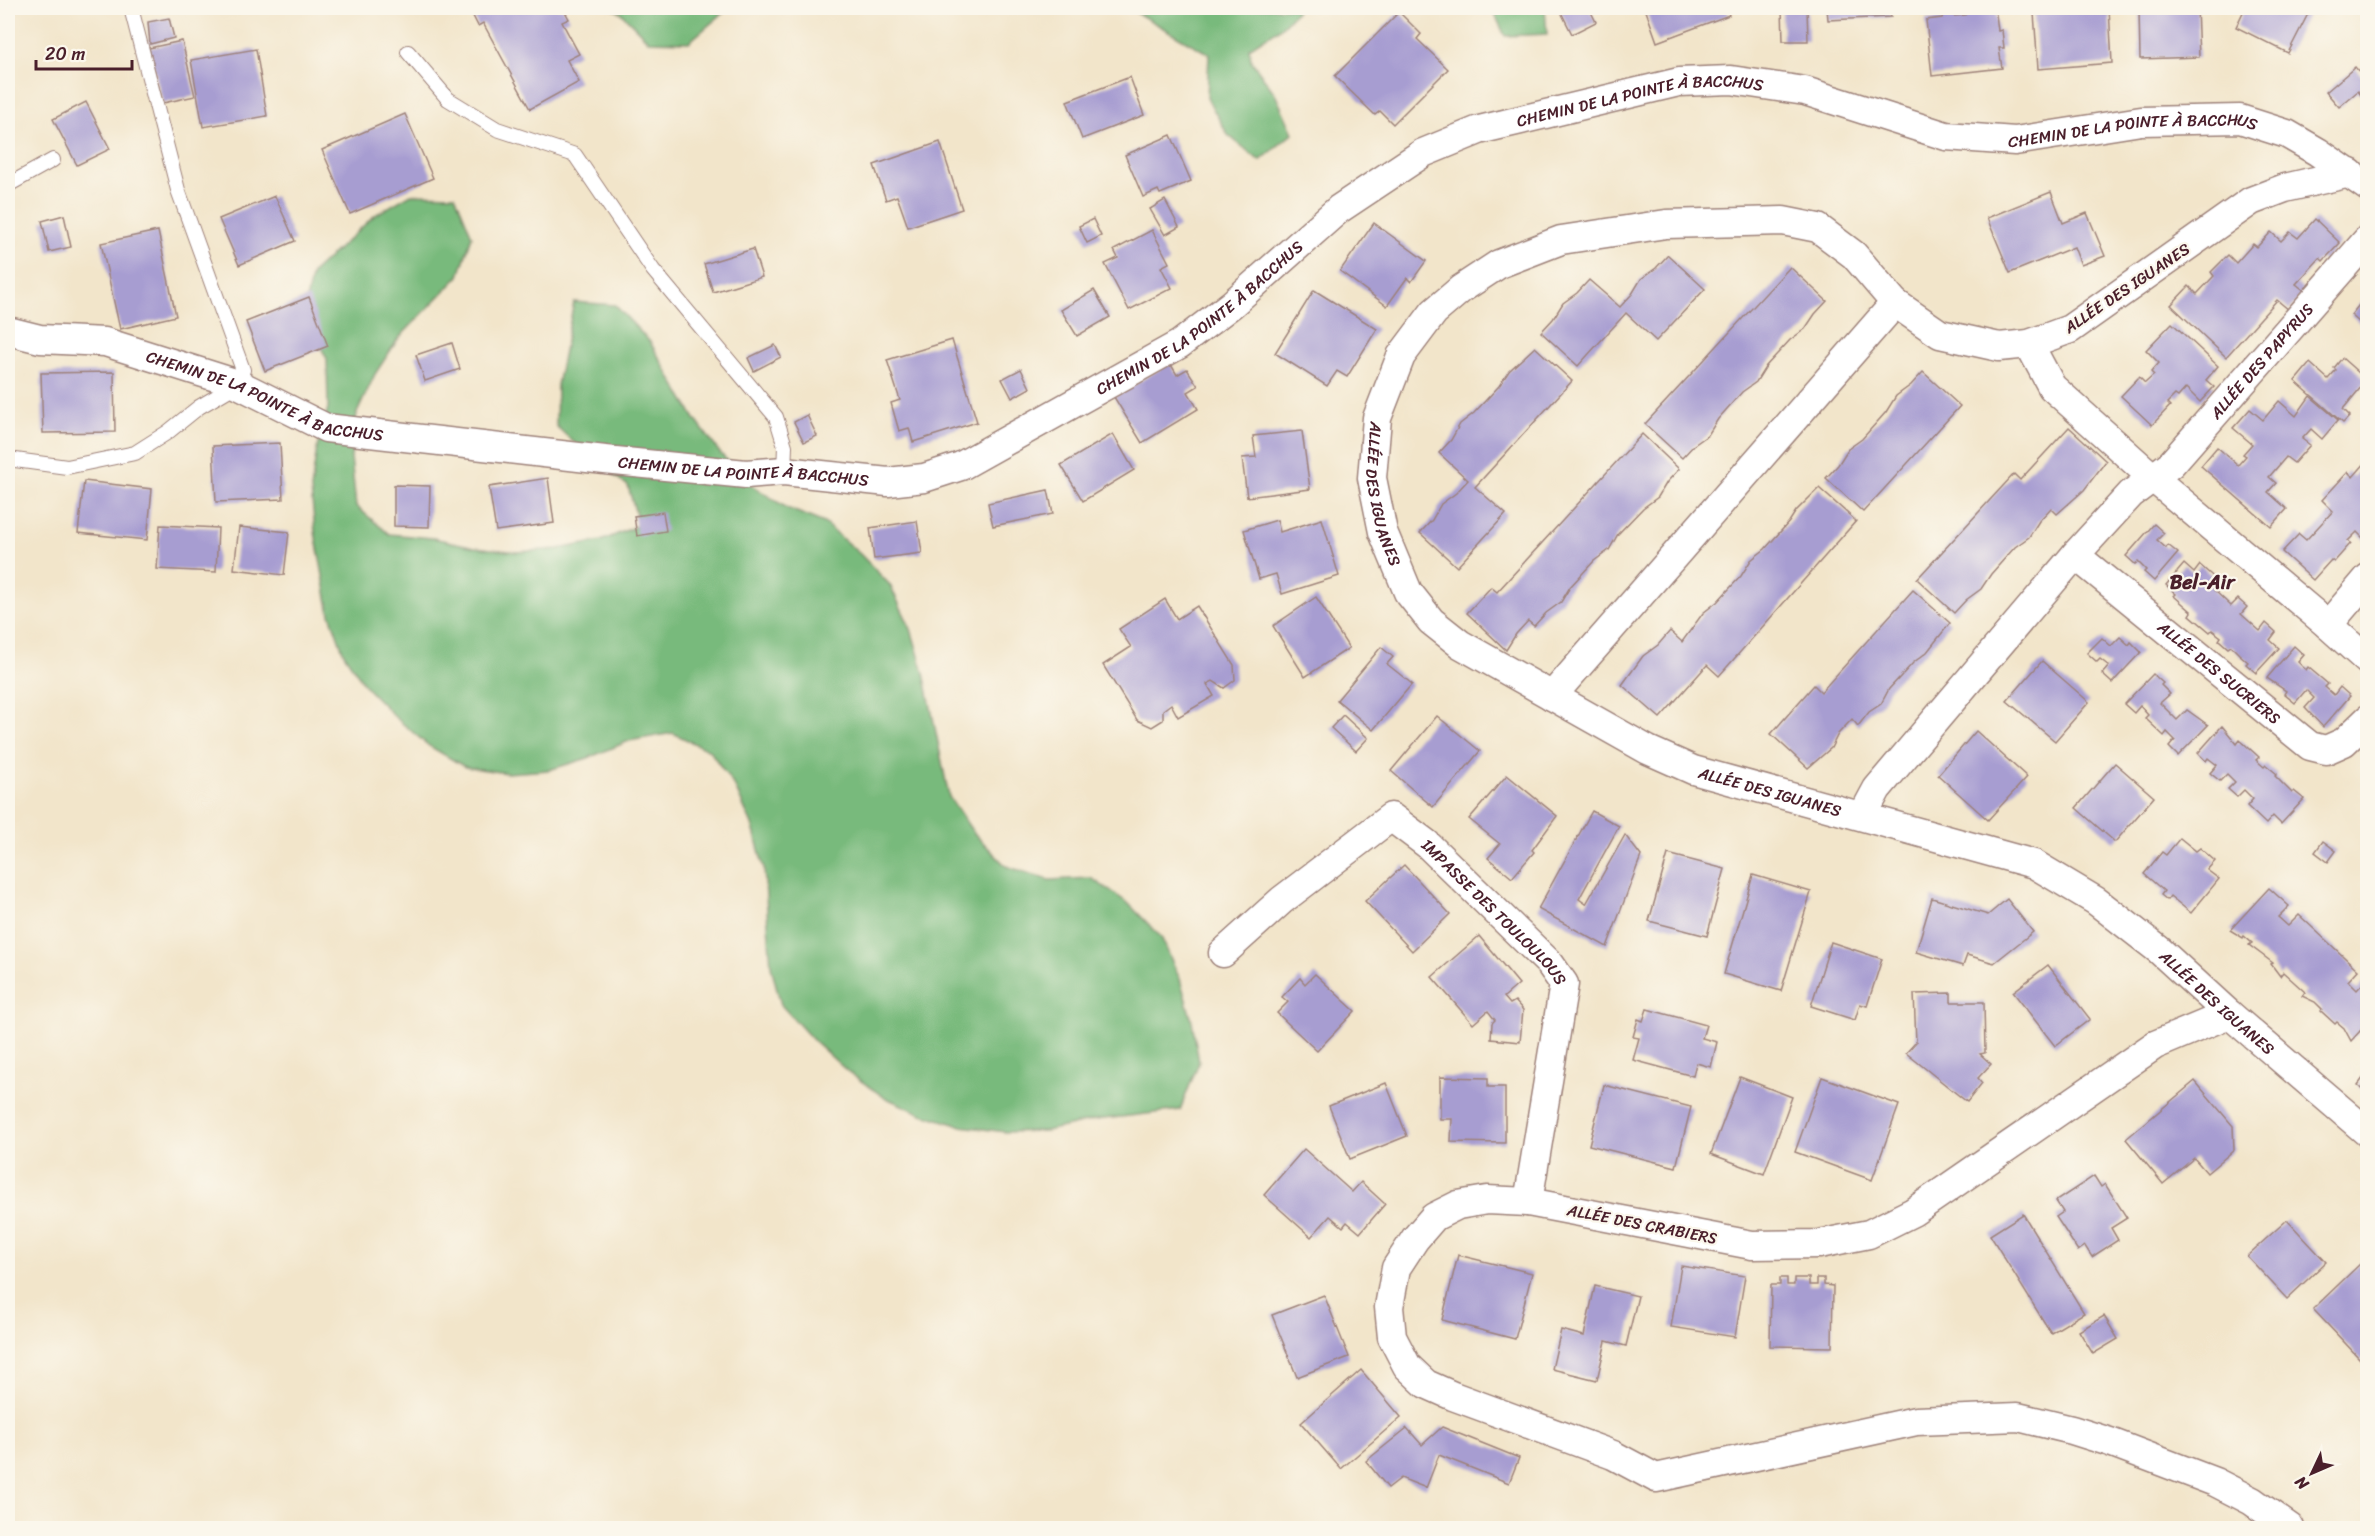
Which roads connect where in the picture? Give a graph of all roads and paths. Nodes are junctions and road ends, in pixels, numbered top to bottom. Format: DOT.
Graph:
graph roads {
  1 [pos="131,8"];
  2 [pos="408,52"];
  3 [pos="53,160"];
  4 [pos="2359,180"];
  5 [pos="8,185"];
  6 [pos="2367,239"];
  7 [pos="1895,303"];
  8 [pos="8,331"];
  9 [pos="2029,344"];
  10 [pos="238,384"];
  11 [pos="8,459"];
  12 [pos="784,471"];
  13 [pos="2152,477"];
  14 [pos="2075,555"];
  15 [pos="2367,578"];
  16 [pos="2328,625"];
  17 [pos="2367,661"];
  18 [pos="1552,696"];
  19 [pos="2367,718"];
  20 [pos="1863,815"];
  21 [pos="1223,953"];
  22 [pos="2229,1014"];
  23 [pos="2367,1133"];
  24 [pos="1528,1202"];
  25 [pos="2290,1528"];
  1 -- 10 [label="lane"];
  2 -- 12 [label="lane"];
  3 -- 5 [label="lane"];
  4 -- 9 [label="street, ALLÉE DES IGUANES"];
  4 -- 12 [label="street, CHEMIN DE LA POINTE À BACCHUS"];
  6 -- 13 [label="street, ALLÉE DES PAPYRUS"];
  7 -- 9 [label="street, ALLÉE DES IGUANES"];
  7 -- 18 [label="street"];
  7 -- 18 [label="street, ALLÉE DES IGUANES"];
  8 -- 10 [label="street, CHEMIN DE LA POINTE À BACCHUS"];
  9 -- 13 [label="street"];
  10 -- 11 [label="lane"];
  10 -- 12 [label="street, CHEMIN DE LA POINTE À BACCHUS"];
  13 -- 14 [label="street, ALLÉE DES PAPYRUS"];
  13 -- 16 [label="street"];
  14 -- 19 [label="street, ALLÉE DES SUCRIERS"];
  14 -- 20 [label="street, ALLÉE DES PAPYRUS"];
  15 -- 16 [label="street"];
  16 -- 17 [label="street"];
  18 -- 20 [label="street, ALLÉE DES IGUANES"];
  20 -- 22 [label="street, ALLÉE DES IGUANES"];
  21 -- 24 [label="street, IMPASSE DES TOULOULOUS"];
  22 -- 23 [label="street, ALLÉE DES IGUANES"];
  22 -- 24 [label="street, ALLÉE DES CRABIERS"];
  24 -- 25 [label="street, ALLÉE DES CRABIERS"];
}
